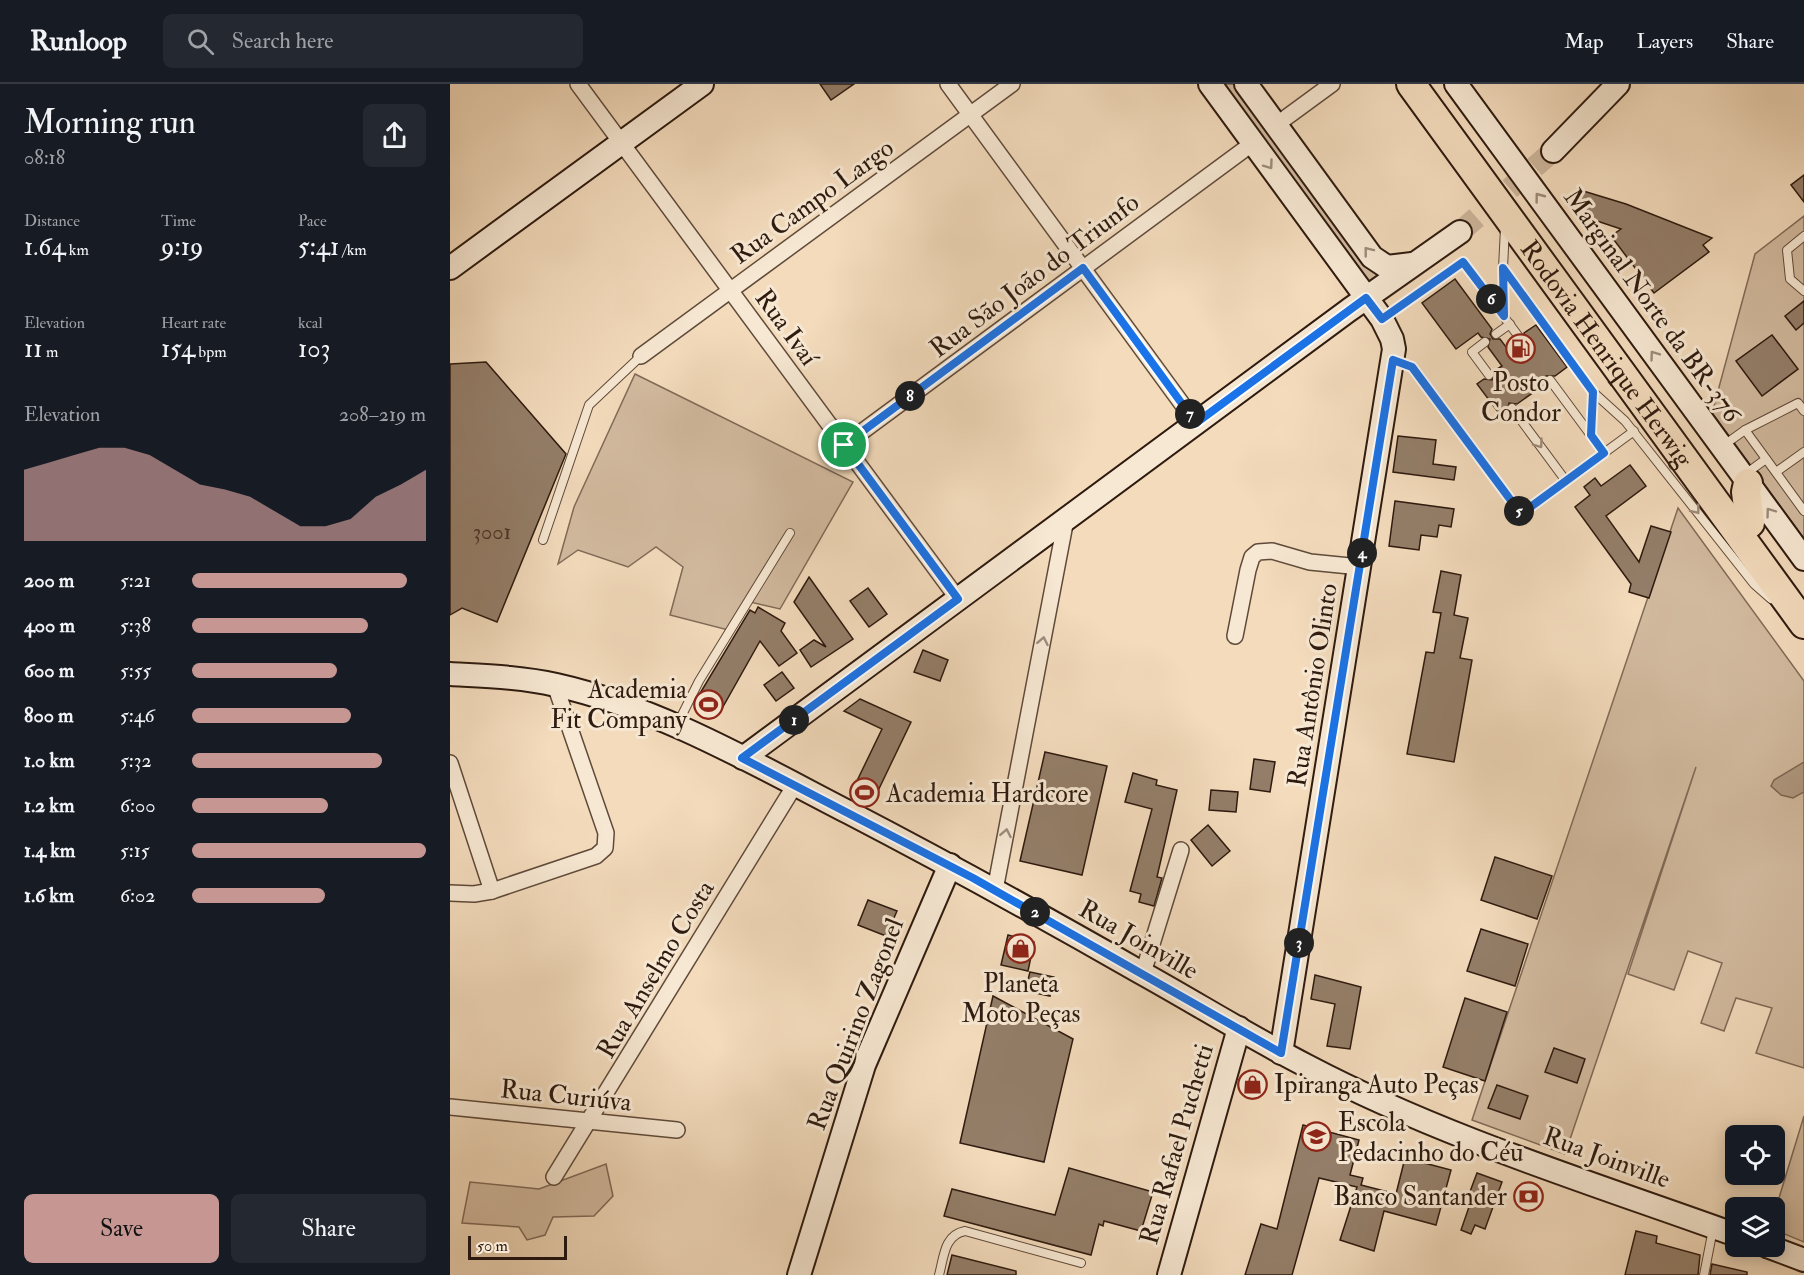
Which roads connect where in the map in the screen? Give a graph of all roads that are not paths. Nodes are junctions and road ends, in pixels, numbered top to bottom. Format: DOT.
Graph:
graph roads {
  1 [pos="578,84"];
  2 [pos="702,84"];
  3 [pos="948,84"];
  4 [pos="1012,84"];
  5 [pos="1210,84"];
  6 [pos="1246,84"];
  7 [pos="1332,84"];
  8 [pos="1411,84"];
  9 [pos="1431,84"];
  10 [pos="1456,84"];
  11 [pos="1618,84"];
  12 [pos="970,115"];
  13 [pos="1276,125"];
  14 [pos="621,143"];
  15 [pos="1253,143"];
  16 [pos="1553,151"];
  17 [pos="1506,214"];
  18 [pos="1460,232"];
  19 [pos="1804,236"];
  20 [pos="1419,261"];
  21 [pos="450,268"];
  22 [pos="1083,268"];
  23 [pos="1503,268"];
  24 [pos="730,290"];
  25 [pos="1804,291"];
  26 [pos="1366,298"];
  27 [pos="1504,316"];
  28 [pos="1382,319"];
  29 [pos="1510,324"];
  30 [pos="1496,334"];
  31 [pos="1519,337"];
  32 [pos="1485,342"];
  33 [pos="641,356"];
  34 [pos="1393,360"];
  35 [pos="1489,375"];
  36 [pos="1550,380"];
  37 [pos="1593,392"];
  38 [pos="1512,408"];
  39 [pos="1804,411"];
  40 [pos="1196,423"];
  41 [pos="1745,430"];
  42 [pos="1634,431"];
  43 [pos="1591,435"];
  44 [pos="844,445"];
  45 [pos="1722,447"];
  46 [pos="1804,452"];
  47 [pos="1604,453"];
  48 [pos="1766,459"];
  49 [pos="1776,472"];
  50 [pos="1746,479"];
  51 [pos="1566,481"];
  52 [pos="1804,511"];
  53 [pos="1066,519"];
  54 [pos="1750,523"];
  55 [pos="790,533"];
  56 [pos="543,540"];
  57 [pos="1804,559"];
  58 [pos="1360,567"];
  59 [pos="1804,596"];
  60 [pos="958,599"];
  61 [pos="1804,626"];
  62 [pos="1235,636"];
  63 [pos="450,674"];
  64 [pos="555,685"];
  65 [pos="676,727"];
  66 [pos="742,758"];
  67 [pos="450,763"];
  68 [pos="795,785"];
  69 [pos="1181,850"];
  70 [pos="950,865"];
  71 [pos="996,890"];
  72 [pos="492,891"];
  73 [pos="450,893"];
  74 [pos="1143,973"];
  75 [pos="1239,1028"];
  76 [pos="1281,1053"];
  77 [pos="450,1107"];
  78 [pos="589,1121"];
  79 [pos="677,1130"];
  80 [pos="554,1177"];
  81 [pos="1714,1227"];
  82 [pos="1725,1231"];
  83 [pos="1785,1253"];
  84 [pos="1804,1260"];
  85 [pos="1081,1263"];
  86 [pos="799,1275"];
  87 [pos="939,1275"];
  88 [pos="1169,1275"];
  89 [pos="1704,1275"];
  1 -- 14 [label="street, Rua Ivaí"];
  2 -- 14 [label="main road"];
  3 -- 12 [label="street"];
  4 -- 12 [label="street, Rua Campo Largo"];
  5 -- 15 [label="main road, Rua Antônio Olinto"];
  6 -- 13 [label="main road"];
  7 -- 13 [label="street"];
  8 -- 17 [label="highway, Rodovia Henrique Herwig"];
  9 -- 54 [label="highway, Rodovia Henrique Herwig"];
  45 -- 10 [label="main road, Marginal Norte da BR-376, one-way"];
  11 -- 16 [label="main road"];
  12 -- 22 [label="street"];
  12 -- 24 [label="street, Rua Campo Largo"];
  20 -- 13 [label="main road, one-way"];
  14 -- 21 [label="main road"];
  14 -- 24 [label="street, Rua Ivaí"];
  15 -- 22 [label="street, Rua São João do Triunfo"];
  15 -- 26 [label="main road, Rua Antônio Olinto, one-way"];
  17 -- 23 [label="lane"];
  17 -- 61 [label="highway, Rodovia Henrique Herwig"];
  18 -- 20 [label="main road"];
  19 -- 25 [label="lane"];
  20 -- 26 [label="main road"];
  22 -- 40 [label="street"];
  22 -- 44 [label="street, Rua São João do Triunfo"];
  23 -- 27 [label="lane"];
  23 -- 37 [label="lane"];
  24 -- 33 [label="street, Rua Campo Largo"];
  24 -- 44 [label="street, Rua Ivaí"];
  26 -- 28 [label="main road, Rua Antônio Olinto"];
  26 -- 40 [label="main road"];
  27 -- 28 [label="lane"];
  27 -- 29 [label="lane"];
  28 -- 34 [label="main road, Rua Antônio Olinto"];
  29 -- 30 [label="lane"];
  29 -- 31 [label="lane"];
  32 -- 35 [label="lane"];
  33 -- 56 [label="lane"];
  34 -- 51 [label="lane"];
  34 -- 58 [label="main road, Rua Antônio Olinto"];
  36 -- 43 [label="lane"];
  37 -- 42 [label="lane"];
  37 -- 43 [label="lane"];
  38 -- 51 [label="lane, one-way"];
  39 -- 41 [label="lane"];
  40 -- 53 [label="main road"];
  41 -- 45 [label="lane"];
  41 -- 48 [label="lane"];
  42 -- 47 [label="lane"];
  42 -- 61 [label="lane, one-way"];
  43 -- 47 [label="lane"];
  44 -- 60 [label="street, Rua Ivaí"];
  45 -- 50 [label="main road, Marginal Norte da BR-376"];
  46 -- 49 [label="lane"];
  47 -- 51 [label="lane"];
  48 -- 49 [label="lane"];
  48 -- 50 [label="lane"];
  49 -- 52 [label="lane"];
  50 -- 54 [label="highway"];
  57 -- 50 [label="main road, Marginal Norte da BR-376, one-way"];
  53 -- 60 [label="main road"];
  71 -- 53 [label="street, one-way"];
  54 -- 59 [label="highway, Rodovia Henrique Herwig"];
  55 -- 65 [label="lane"];
  58 -- 62 [label="street"];
  58 -- 76 [label="main road, Rua Antônio Olinto"];
  60 -- 66 [label="main road"];
  63 -- 64 [label="main road, Rua Joinville"];
  64 -- 65 [label="main road, Rua Joinville"];
  64 -- 72 [label="street"];
  65 -- 66 [label="main road, Rua Joinville"];
  66 -- 68 [label="main road, Rua Joinville"];
  67 -- 72 [label="street"];
  68 -- 70 [label="main road, Rua Joinville"];
  68 -- 78 [label="street, Rua Anselmo Costa"];
  69 -- 74 [label="street"];
  70 -- 71 [label="main road, Rua Joinville"];
  70 -- 86 [label="main road, Rua Quirino Zagonel"];
  71 -- 74 [label="main road, Rua Joinville"];
  72 -- 73 [label="street"];
  74 -- 75 [label="main road, Rua Joinville"];
  75 -- 76 [label="main road, Rua Joinville"];
  75 -- 88 [label="main road, Rua Rafael Puchetti"];
  76 -- 81 [label="main road, Rua Joinville"];
  77 -- 78 [label="street, Rua Curiúva"];
  78 -- 79 [label="street, Rua Curiúva"];
  78 -- 80 [label="street, Rua Anselmo Costa"];
  81 -- 82 [label="main road, Rua Joinville"];
  81 -- 89 [label="lane"];
  83 -- 84 [label="main road"];
  85 -- 87 [label="lane"];
}
